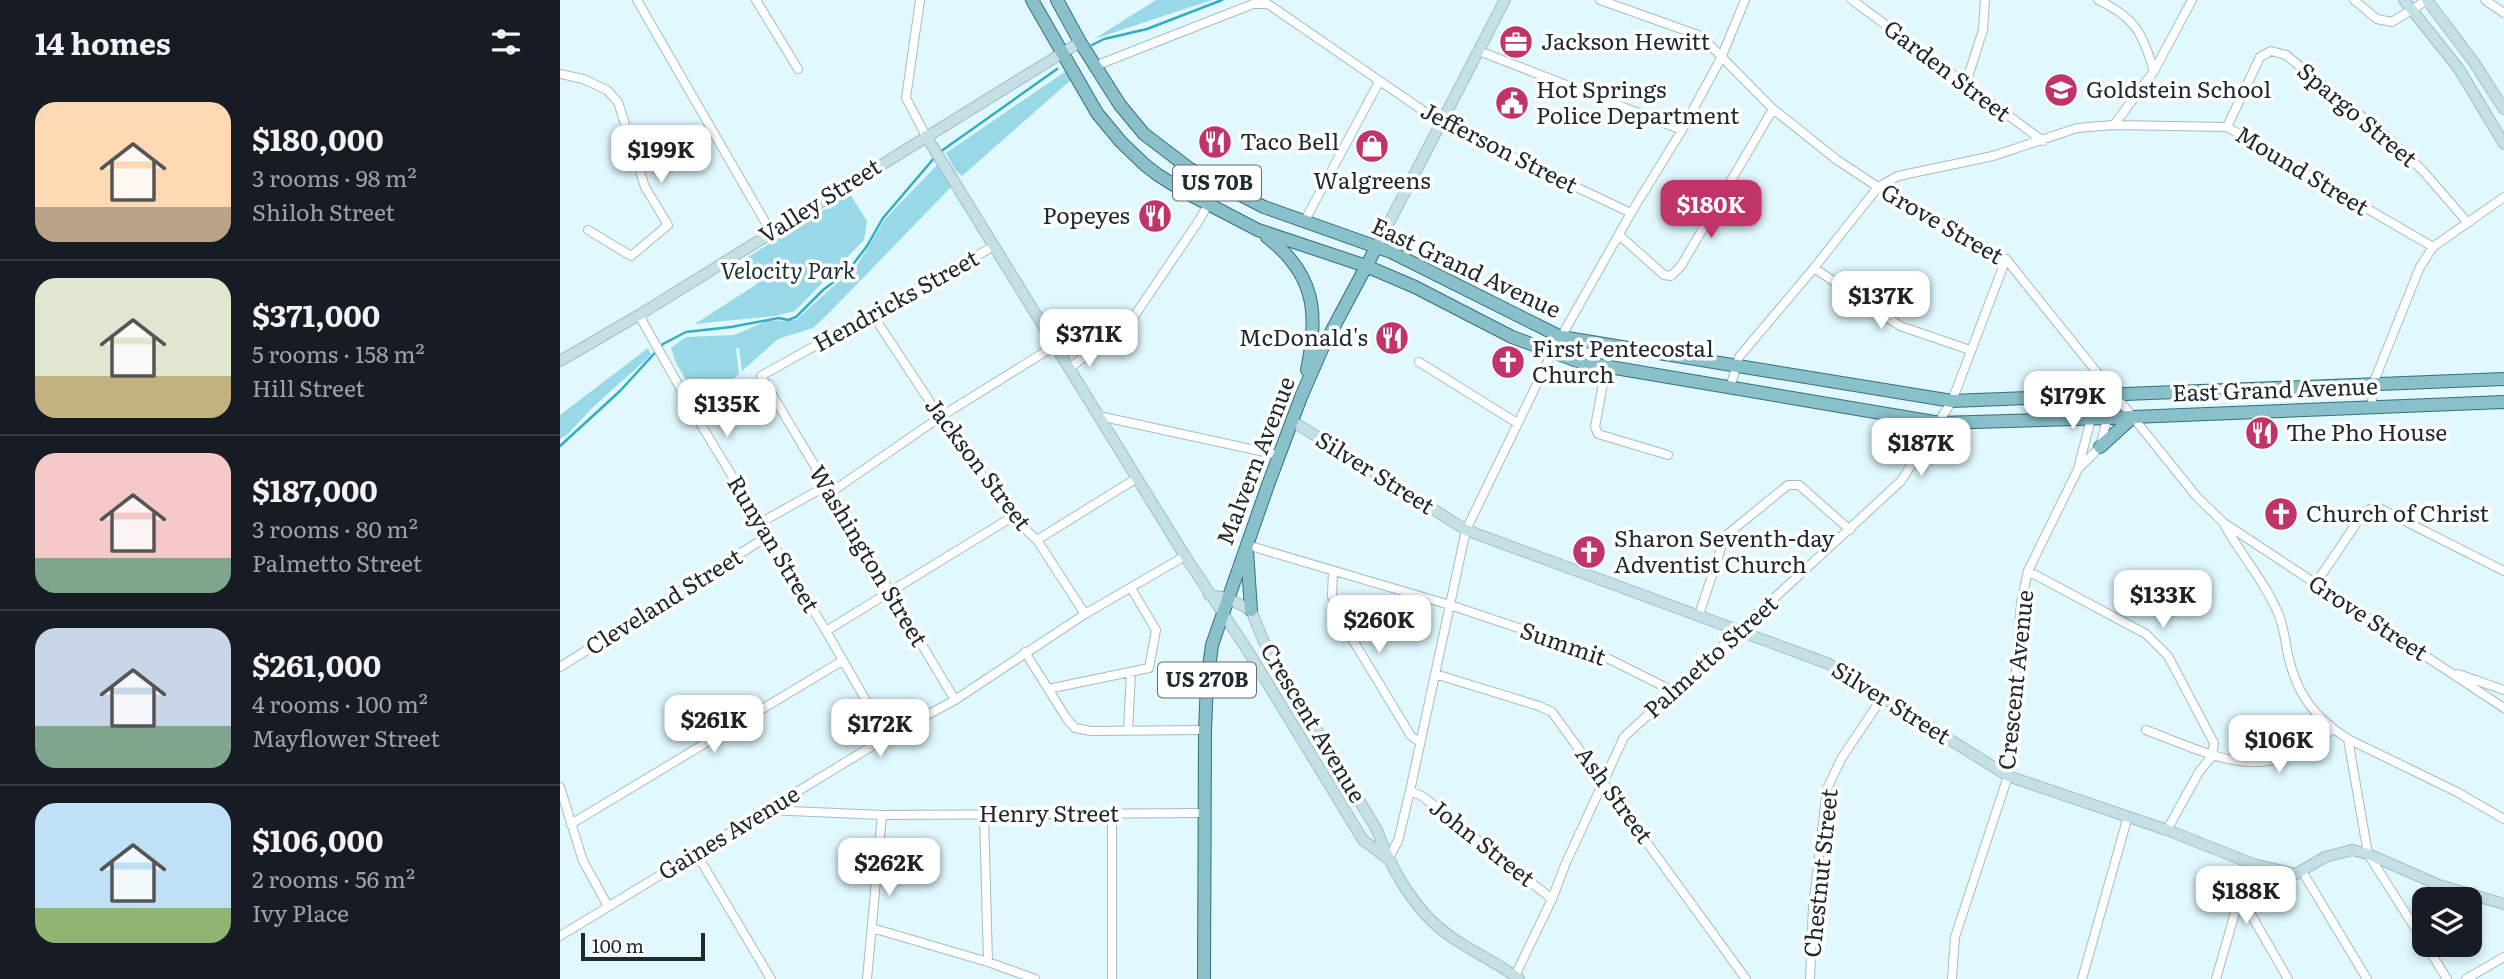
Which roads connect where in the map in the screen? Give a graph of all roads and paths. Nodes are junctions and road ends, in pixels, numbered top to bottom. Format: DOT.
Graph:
graph roads {
  1 [pos="638,0"];
  2 [pos="756,0"];
  3 [pos="920,0"];
  4 [pos="1032,0"];
  5 [pos="1057,0"];
  6 [pos="1505,0"];
  7 [pos="1600,0"];
  8 [pos="1745,0"];
  9 [pos="1852,0"];
  10 [pos="1985,0"];
  11 [pos="2098,0"];
  12 [pos="2192,0"];
  13 [pos="2354,0"];
  14 [pos="2403,0"];
  15 [pos="2427,0"];
  16 [pos="2485,0"];
  17 [pos="2413,11"];
  18 [pos="2504,13"];
  19 [pos="1080,42"];
  20 [pos="1479,51"];
  21 [pos="1062,54"];
  22 [pos="1721,58"];
  23 [pos="1095,66"];
  24 [pos="798,69"];
  25 [pos="2154,71"];
  26 [pos="560,74"];
  27 [pos="1379,82"];
  28 [pos="1966,83"];
  29 [pos="1773,109"];
  30 [pos="2504,109"];
  31 [pos="1441,123"];
  32 [pos="2114,125"];
  33 [pos="2227,127"];
  34 [pos="1682,130"];
  35 [pos="926,136"];
  36 [pos="2043,141"];
  37 [pos="2504,144"];
  38 [pos="1220,184"];
  39 [pos="1878,187"];
  40 [pos="2504,197"];
  41 [pos="1208,205"];
  42 [pos="1631,213"];
  43 [pos="1304,222"];
  44 [pos="2469,223"];
  45 [pos="588,230"];
  46 [pos="1258,230"];
  47 [pos="771,232"];
  48 [pos="1619,235"];
  49 [pos="994,246"];
  50 [pos="1377,246"];
  51 [pos="2433,247"];
  52 [pos="2006,259"];
  53 [pos="1366,266"];
  54 [pos="1814,268"];
  55 [pos="872,314"];
  56 [pos="639,315"];
  57 [pos="1561,337"];
  58 [pos="1056,345"];
  59 [pos="1610,346"];
  60 [pos="1970,350"];
  61 [pos="1552,354"];
  62 [pos="560,361"];
  63 [pos="1419,362"];
  64 [pos="1735,365"];
  65 [pos="1605,367"];
  66 [pos="1070,368"];
  67 [pos="761,376"];
  68 [pos="2504,379"];
  69 [pos="2373,383"];
  70 [pos="1730,388"];
  71 [pos="2113,395"];
  72 [pos="2092,396"];
  73 [pos="1301,397"];
  74 [pos="1952,401"];
  75 [pos="2504,402"];
  76 [pos="2372,406"];
  77 [pos="1099,416"];
  78 [pos="940,417"];
  79 [pos="2133,417"];
  80 [pos="2108,418"];
  81 [pos="2091,419"];
  82 [pos="1292,421"];
  83 [pos="1940,423"];
  84 [pos="1517,424"];
  85 [pos="2100,447"];
  86 [pos="1278,455"];
  87 [pos="1668,455"];
  88 [pos="2078,469"];
  89 [pos="1137,478"];
  90 [pos="828,489"];
  91 [pos="1012,517"];
  92 [pos="760,523"];
  93 [pos="2224,523"];
  94 [pos="1466,530"];
  95 [pos="1850,530"];
  96 [pos="768,536"];
  97 [pos="1037,540"];
  98 [pos="1247,545"];
  99 [pos="1185,556"];
  100 [pos="2028,571"];
  101 [pos="2504,571"];
  102 [pos="1333,572"];
  103 [pos="2316,583"];
  104 [pos="1131,588"];
  105 [pos="888,592"];
  106 [pos="1209,595"];
  107 [pos="1227,598"];
  108 [pos="1450,605"];
  109 [pos="1251,610"];
  110 [pos="1222,613"];
  111 [pos="1086,614"];
  112 [pos="1699,615"];
  113 [pos="1741,630"];
  114 [pos="826,631"];
  115 [pos="1264,642"];
  116 [pos="1248,651"];
  117 [pos="1025,652"];
  118 [pos="842,661"];
  119 [pos="560,667"];
  120 [pos="2448,670"];
  121 [pos="1131,672"];
  122 [pos="1436,674"];
  123 [pos="1048,689"];
  124 [pos="2504,690"];
  125 [pos="1673,691"];
  126 [pos="1882,698"];
  127 [pos="954,700"];
  128 [pos="2504,708"];
  129 [pos="1205,730"];
  130 [pos="2146,730"];
  131 [pos="2332,730"];
  132 [pos="1128,731"];
  133 [pos="887,737"];
  134 [pos="2348,739"];
  135 [pos="1324,740"];
  136 [pos="1420,742"];
  137 [pos="1308,750"];
  138 [pos="2212,756"];
  139 [pos="2008,776"];
  140 [pos="1603,780"];
  141 [pos="560,787"];
  142 [pos="1410,791"];
  143 [pos="767,810"];
  144 [pos="1205,813"];
  145 [pos="984,814"];
  146 [pos="1112,814"];
  147 [pos="882,815"];
  148 [pos="2128,816"];
  149 [pos="2504,818"];
  150 [pos="571,824"];
  151 [pos="2167,830"];
  152 [pos="696,853"];
  153 [pos="2368,854"];
  154 [pos="1388,859"];
  155 [pos="2253,864"];
  156 [pos="2302,871"];
  157 [pos="1552,899"];
  158 [pos="2238,902"];
  159 [pos="2504,904"];
  160 [pos="608,906"];
  161 [pos="2412,923"];
  162 [pos="872,928"];
  163 [pos="560,936"];
  164 [pos="2434,957"];
  165 [pos="2504,957"];
  166 [pos="988,962"];
  167 [pos="1517,977"];
  168 [pos="771,979"];
  169 [pos="867,979"];
  170 [pos="1035,979"];
  171 [pos="1112,979"];
  172 [pos="1204,979"];
  173 [pos="1746,979"];
  174 [pos="1810,979"];
  175 [pos="1952,979"];
  176 [pos="2082,979"];
  177 [pos="2216,979"];
  178 [pos="2288,979"];
  179 [pos="2367,979"];
  180 [pos="2447,979"];
  181 [pos="2466,979"];
  1 -- 47 [label="street"];
  2 -- 24 [label="street"];
  3 -- 35 [label="street"];
  4 -- 21 [label="main road, US 70B"];
  5 -- 19 [label="main road, US 70B"];
  6 -- 20 [label="street, Malvern Avenue"];
  7 -- 22 [label="street, Grove Street"];
  8 -- 22 [label="street"];
  9 -- 28 [label="street, Garden Street"];
  10 -- 28 [label="street"];
  11 -- 25 [label="street"];
  12 -- 25 [label="street"];
  13 -- 17 [label="street"];
  14 -- 17 [label="street"];
  15 -- 17 [label="street"];
  15 -- 30 [label="street"];
  16 -- 18 [label="street"];
  17 -- 37 [label="street"];
  19 -- 21 [label="street, Valley Street"];
  19 -- 23 [label="main road, US 70B"];
  20 -- 31 [label="street, Malvern Avenue"];
  20 -- 34 [label="street"];
  21 -- 35 [label="street, Valley Street"];
  21 -- 41 [label="main road, East Grand Avenue / US 70B"];
  22 -- 29 [label="street, Grove Street"];
  22 -- 34 [label="street"];
  23 -- 27 [label="street, Jefferson Street"];
  23 -- 38 [label="main road, East Grand Avenue / US 70B"];
  25 -- 32 [label="street"];
  26 -- 45 [label="street"];
  27 -- 31 [label="street, Jefferson Street"];
  27 -- 43 [label="street"];
  28 -- 36 [label="street, Garden Street"];
  29 -- 39 [label="street, Grove Street"];
  29 -- 48 [label="street"];
  31 -- 42 [label="street, Jefferson Street"];
  31 -- 50 [label="street, Malvern Avenue"];
  32 -- 33 [label="street, Mound Street"];
  32 -- 36 [label="street, Mound Street"];
  33 -- 44 [label="street, Spargo Street"];
  33 -- 51 [label="street, Mound Street"];
  34 -- 42 [label="street"];
  35 -- 47 [label="street, Valley Street"];
  35 -- 49 [label="street, Crescent Avenue"];
  36 -- 39 [label="street, Mound Street"];
  38 -- 41 [label="street"];
  38 -- 43 [label="main road, East Grand Avenue / US 70B"];
  39 -- 52 [label="street, Grove Street"];
  39 -- 54 [label="street"];
  40 -- 44 [label="street"];
  41 -- 46 [label="main road, East Grand Avenue / US 70B"];
  41 -- 66 [label="street"];
  42 -- 48 [label="street"];
  43 -- 50 [label="main road, East Grand Avenue / US 70B"];
  44 -- 51 [label="street"];
  46 -- 53 [label="main road, East Grand Avenue / US 70B"];
  46 -- 73 [label="main road, US 270B"];
  47 -- 56 [label="street, Valley Street"];
  48 -- 57 [label="street"];
  49 -- 55 [label="street, Hendricks Street"];
  49 -- 58 [label="street, Crescent Avenue"];
  50 -- 53 [label="main road, Malvern Avenue / US 270B"];
  50 -- 57 [label="main road, East Grand Avenue / US 70B"];
  51 -- 69 [label="street"];
  52 -- 60 [label="street, Palmetto Street"];
  52 -- 71 [label="street, Grove Street"];
  53 -- 61 [label="main road, East Grand Avenue / US 70B"];
  53 -- 73 [label="main road, Malvern Avenue / US 270B"];
  54 -- 60 [label="street"];
  54 -- 64 [label="street"];
  55 -- 67 [label="street, Hendricks Street"];
  55 -- 78 [label="street, Jackson Street"];
  56 -- 62 [label="street, Valley Street"];
  56 -- 92 [label="street, Runyan Street"];
  57 -- 59 [label="main road, East Grand Avenue / US 70B"];
  57 -- 61 [label="street"];
  58 -- 66 [label="street, Crescent Avenue"];
  58 -- 78 [label="street, Cleveland Street"];
  59 -- 64 [label="main road, East Grand Avenue / US 70B"];
  59 -- 65 [label="street"];
  60 -- 74 [label="street, Palmetto Street"];
  61 -- 65 [label="main road, East Grand Avenue / US 70B"];
  61 -- 84 [label="street"];
  63 -- 84 [label="street"];
  64 -- 70 [label="street"];
  64 -- 74 [label="main road, East Grand Avenue / US 70B"];
  65 -- 70 [label="main road, East Grand Avenue / US 70B"];
  65 -- 87 [label="street"];
  66 -- 77 [label="street, Crescent Avenue"];
  67 -- 90 [label="street, Washington Street"];
  68 -- 69 [label="main road, East Grand Avenue / US 70B"];
  69 -- 71 [label="main road, East Grand Avenue / US 70B"];
  69 -- 76 [label="street"];
  70 -- 83 [label="main road, East Grand Avenue / US 70B"];
  71 -- 72 [label="main road, East Grand Avenue / US 70B"];
  71 -- 79 [label="street, Grove Street"];
  71 -- 80 [label="street, Crescent Avenue"];
  72 -- 74 [label="main road, East Grand Avenue / US 70B"];
  72 -- 81 [label="street, Crescent Avenue"];
  73 -- 82 [label="main road, Malvern Avenue / US 270B"];
  74 -- 83 [label="street, Palmetto Street"];
  75 -- 76 [label="main road, East Grand Avenue / US 70B"];
  76 -- 79 [label="main road, East Grand Avenue / US 70B"];
  77 -- 86 [label="street"];
  77 -- 89 [label="street, Crescent Avenue"];
  78 -- 90 [label="street, Cleveland Street"];
  78 -- 91 [label="street, Jackson Street"];
  79 -- 80 [label="main road, East Grand Avenue / US 70B"];
  79 -- 85 [label="main road"];
  79 -- 93 [label="street, Grove Street"];
  80 -- 81 [label="main road, East Grand Avenue / US 70B"];
  80 -- 85 [label="street, Crescent Avenue"];
  81 -- 83 [label="main road, East Grand Avenue / US 70B"];
  81 -- 88 [label="street, Crescent Avenue"];
  82 -- 86 [label="main road, Malvern Avenue / US 270B"];
  82 -- 94 [label="street, Silver Street"];
  83 -- 95 [label="street, Palmetto Street"];
  84 -- 94 [label="street"];
  85 -- 88 [label="street, Crescent Avenue"];
  86 -- 98 [label="main road, Malvern Avenue / US 270B"];
  88 -- 100 [label="street, Crescent Avenue"];
  89 -- 97 [label="street"];
  89 -- 99 [label="street, Crescent Avenue"];
  90 -- 92 [label="street, Cleveland Street"];
  90 -- 105 [label="street, Washington Street"];
  91 -- 97 [label="street, Jackson Street"];
  91 -- 105 [label="street"];
  92 -- 96 [label="street, Runyan Street"];
  93 -- 103 [label="street, Grove Street"];
  93 -- 131 [label="street"];
  94 -- 108 [label="street"];
  94 -- 112 [label="street, Silver Street"];
  95 -- 112 [label="street"];
  95 -- 113 [label="street, Palmetto Street"];
  96 -- 114 [label="street, Runyan Street"];
  96 -- 119 [label="street, Cleveland Street"];
  97 -- 111 [label="street, Jackson Street"];
  98 -- 102 [label="street, Summit"];
  98 -- 107 [label="main road, Malvern Avenue / US 270B"];
  98 -- 109 [label="main road"];
  99 -- 104 [label="street, Gaines Avenue"];
  99 -- 106 [label="street, Crescent Avenue"];
  100 -- 138 [label="street"];
  100 -- 139 [label="street, Crescent Avenue"];
  101 -- 103 [label="street"];
  102 -- 108 [label="street, Summit"];
  102 -- 136 [label="street"];
  103 -- 120 [label="street, Grove Street"];
  104 -- 111 [label="street, Gaines Avenue"];
  104 -- 121 [label="street"];
  105 -- 114 [label="street"];
  105 -- 127 [label="street, Washington Street"];
  106 -- 107 [label="street"];
  106 -- 110 [label="street, Crescent Avenue"];
  107 -- 109 [label="street"];
  107 -- 110 [label="main road, Malvern Avenue / US 270B"];
  108 -- 122 [label="street"];
  108 -- 125 [label="street, Summit"];
  109 -- 115 [label="street, Crescent Avenue"];
  110 -- 116 [label="street, Crescent Avenue"];
  110 -- 129 [label="main road, Malvern Avenue / US 270B"];
  111 -- 117 [label="street, Gaines Avenue"];
  112 -- 113 [label="street, Silver Street"];
  113 -- 125 [label="street, Palmetto Street"];
  113 -- 126 [label="street, Silver Street"];
  114 -- 118 [label="street, Runyan Street"];
  115 -- 116 [label="street"];
  115 -- 135 [label="street, Crescent Avenue"];
  116 -- 137 [label="street, Crescent Avenue"];
  117 -- 123 [label="street"];
  117 -- 127 [label="street, Gaines Avenue"];
  118 -- 133 [label="street, Runyan Street"];
  118 -- 150 [label="street"];
  120 -- 124 [label="street"];
  120 -- 128 [label="street, Grove Street"];
  121 -- 123 [label="street"];
  121 -- 132 [label="street"];
  122 -- 136 [label="street"];
  122 -- 140 [label="street, Ash Street"];
  123 -- 132 [label="street"];
  125 -- 140 [label="street, Palmetto Street"];
  126 -- 139 [label="street, Silver Street"];
  126 -- 174 [label="street, Chestnut Street"];
  127 -- 133 [label="street, Gaines Avenue"];
  129 -- 132 [label="street"];
  129 -- 144 [label="main road, Malvern Avenue / US 270B"];
  130 -- 138 [label="street"];
  131 -- 134 [label="street"];
  131 -- 138 [label="street"];
  133 -- 143 [label="street, Gaines Avenue"];
  134 -- 149 [label="street"];
  134 -- 153 [label="street"];
  135 -- 137 [label="street"];
  135 -- 154 [label="street, Crescent Avenue"];
  136 -- 142 [label="street"];
  137 -- 154 [label="street, Crescent Avenue"];
  138 -- 151 [label="street"];
  139 -- 148 [label="street, Silver Street"];
  139 -- 175 [label="street, Crescent Avenue"];
  140 -- 157 [label="street, Palmetto Street"];
  140 -- 173 [label="street, Ash Street"];
  141 -- 150 [label="street"];
  142 -- 154 [label="street"];
  142 -- 157 [label="street, John Street"];
  143 -- 147 [label="street, Henry Street"];
  143 -- 152 [label="street, Gaines Avenue"];
  144 -- 146 [label="street, Henry Street"];
  144 -- 172 [label="main road, Malvern Avenue / US 270B"];
  145 -- 146 [label="street, Henry Street"];
  145 -- 147 [label="street, Henry Street"];
  145 -- 166 [label="street"];
  146 -- 171 [label="street"];
  147 -- 162 [label="street"];
  148 -- 151 [label="street, Silver Street"];
  148 -- 176 [label="street"];
  150 -- 160 [label="street"];
  151 -- 155 [label="street, Silver Street"];
  152 -- 160 [label="street, Gaines Avenue"];
  152 -- 168 [label="street"];
  153 -- 156 [label="street"];
  153 -- 159 [label="street"];
  153 -- 161 [label="street"];
  154 -- 167 [label="street, Crescent Avenue"];
  155 -- 156 [label="street, Silver Street"];
  155 -- 158 [label="street"];
  156 -- 179 [label="street"];
  157 -- 167 [label="street, Palmetto Street"];
  158 -- 177 [label="street"];
  158 -- 178 [label="street"];
  160 -- 163 [label="street, Gaines Avenue"];
  162 -- 166 [label="street"];
  162 -- 169 [label="street"];
  164 -- 180 [label="street"];
  165 -- 181 [label="street"];
  166 -- 170 [label="street"];
}
